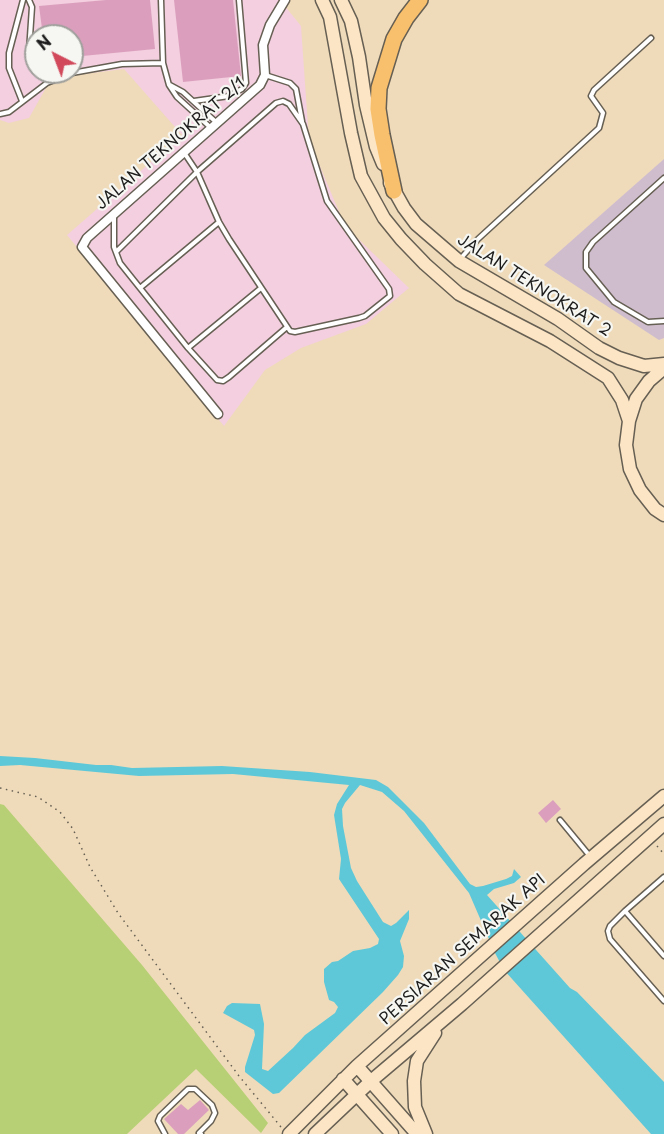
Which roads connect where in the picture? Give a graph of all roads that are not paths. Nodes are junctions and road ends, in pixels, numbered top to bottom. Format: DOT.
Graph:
graph roads {
  1 [pos="23,0"];
  2 [pos="29,0"];
  3 [pos="161,0"];
  4 [pos="239,0"];
  5 [pos="285,0"];
  6 [pos="322,0"];
  7 [pos="341,0"];
  8 [pos="420,0"];
  9 [pos="31,24"];
  10 [pos="651,38"];
  11 [pos="163,63"];
  12 [pos="265,75"];
  13 [pos="169,85"];
  14 [pos="194,100"];
  15 [pos="22,101"];
  16 [pos="0,114"];
  17 [pos="303,124"];
  18 [pos="214,126"];
  19 [pos="185,153"];
  20 [pos="197,172"];
  21 [pos="664,178"];
  22 [pos="394,191"];
  23 [pos="114,215"];
  24 [pos="219,222"];
  25 [pos="116,252"];
  26 [pos="459,261"];
  27 [pos="140,288"];
  28 [pos="261,288"];
  29 [pos="664,321"];
  30 [pos="287,327"];
  31 [pos="188,348"];
  32 [pos="664,366"];
  33 [pos="218,414"];
  34 [pos="628,421"];
  35 [pos="664,515"];
  36 [pos="664,796"];
  37 [pos="560,820"];
  38 [pos="664,824"];
  39 [pos="592,858"];
  40 [pos="664,877"];
  41 [pos="625,911"];
  42 [pos="664,956"];
  43 [pos="664,1000"];
  44 [pos="462,1004"];
  45 [pos="357,1066"];
  46 [pos="343,1079"];
  47 [pos="371,1081"];
  48 [pos="357,1094"];
  49 [pos="165,1134"];
  50 [pos="199,1134"];
  51 [pos="288,1134"];
  52 [pos="315,1134"];
  53 [pos="392,1134"];
  54 [pos="417,1134"];
  55 [pos="426,1134"];
  1 -- 15 [label="lane"];
  2 -- 9 [label="lane"];
  3 -- 11 [label="lane"];
  4 -- 14 [label="lane"];
  5 -- 12 [label="street, JALAN TEKNOKRAT 2/1"];
  6 -- 34 [label="main road"];
  7 -- 22 [label="main road, JALAN TEKNOKRAT 2"];
  8 -- 22 [label="highway"];
  10 -- 26 [label="lane"];
  11 -- 13 [label="lane"];
  11 -- 15 [label="lane"];
  12 -- 17 [label="lane"];
  12 -- 18 [label="street, JALAN TEKNOKRAT 2/1"];
  13 -- 14 [label="lane"];
  13 -- 18 [label="lane"];
  14 -- 18 [label="lane"];
  15 -- 16 [label="lane"];
  17 -- 20 [label="lane"];
  17 -- 30 [label="lane"];
  18 -- 19 [label="street, JALAN TEKNOKRAT 2/1"];
  19 -- 20 [label="lane"];
  19 -- 23 [label="street, JALAN TEKNOKRAT 2/1"];
  20 -- 24 [label="lane"];
  20 -- 25 [label="lane"];
  21 -- 29 [label="lane"];
  22 -- 26 [label="main road, JALAN TEKNOKRAT 2"];
  23 -- 25 [label="lane"];
  23 -- 33 [label="street, JALAN TEKNOKRAT 2/1"];
  24 -- 27 [label="lane"];
  24 -- 28 [label="lane"];
  25 -- 27 [label="lane"];
  26 -- 32 [label="main road, JALAN TEKNOKRAT 2"];
  27 -- 31 [label="lane"];
  28 -- 30 [label="lane"];
  28 -- 31 [label="lane"];
  30 -- 31 [label="lane"];
  32 -- 34 [label="main road"];
  34 -- 35 [label="main road"];
  36 -- 39 [label="main road, PERSIARAN SEMARAK API"];
  37 -- 39 [label="lane"];
  38 -- 44 [label="main road"];
  39 -- 45 [label="main road, PERSIARAN SEMARAK API"];
  40 -- 41 [label="lane"];
  41 -- 42 [label="lane"];
  41 -- 43 [label="lane"];
  44 -- 47 [label="main road"];
  44 -- 55 [label="main road"];
  45 -- 46 [label="main road, PERSIARAN SEMARAK API"];
  45 -- 47 [label="main road"];
  46 -- 48 [label="main road"];
  46 -- 51 [label="main road, PERSIARAN SEMARAK API"];
  47 -- 48 [label="main road"];
  47 -- 54 [label="main road"];
  48 -- 52 [label="main road"];
  48 -- 53 [label="main road"];
  49 -- 50 [label="lane"];
}
